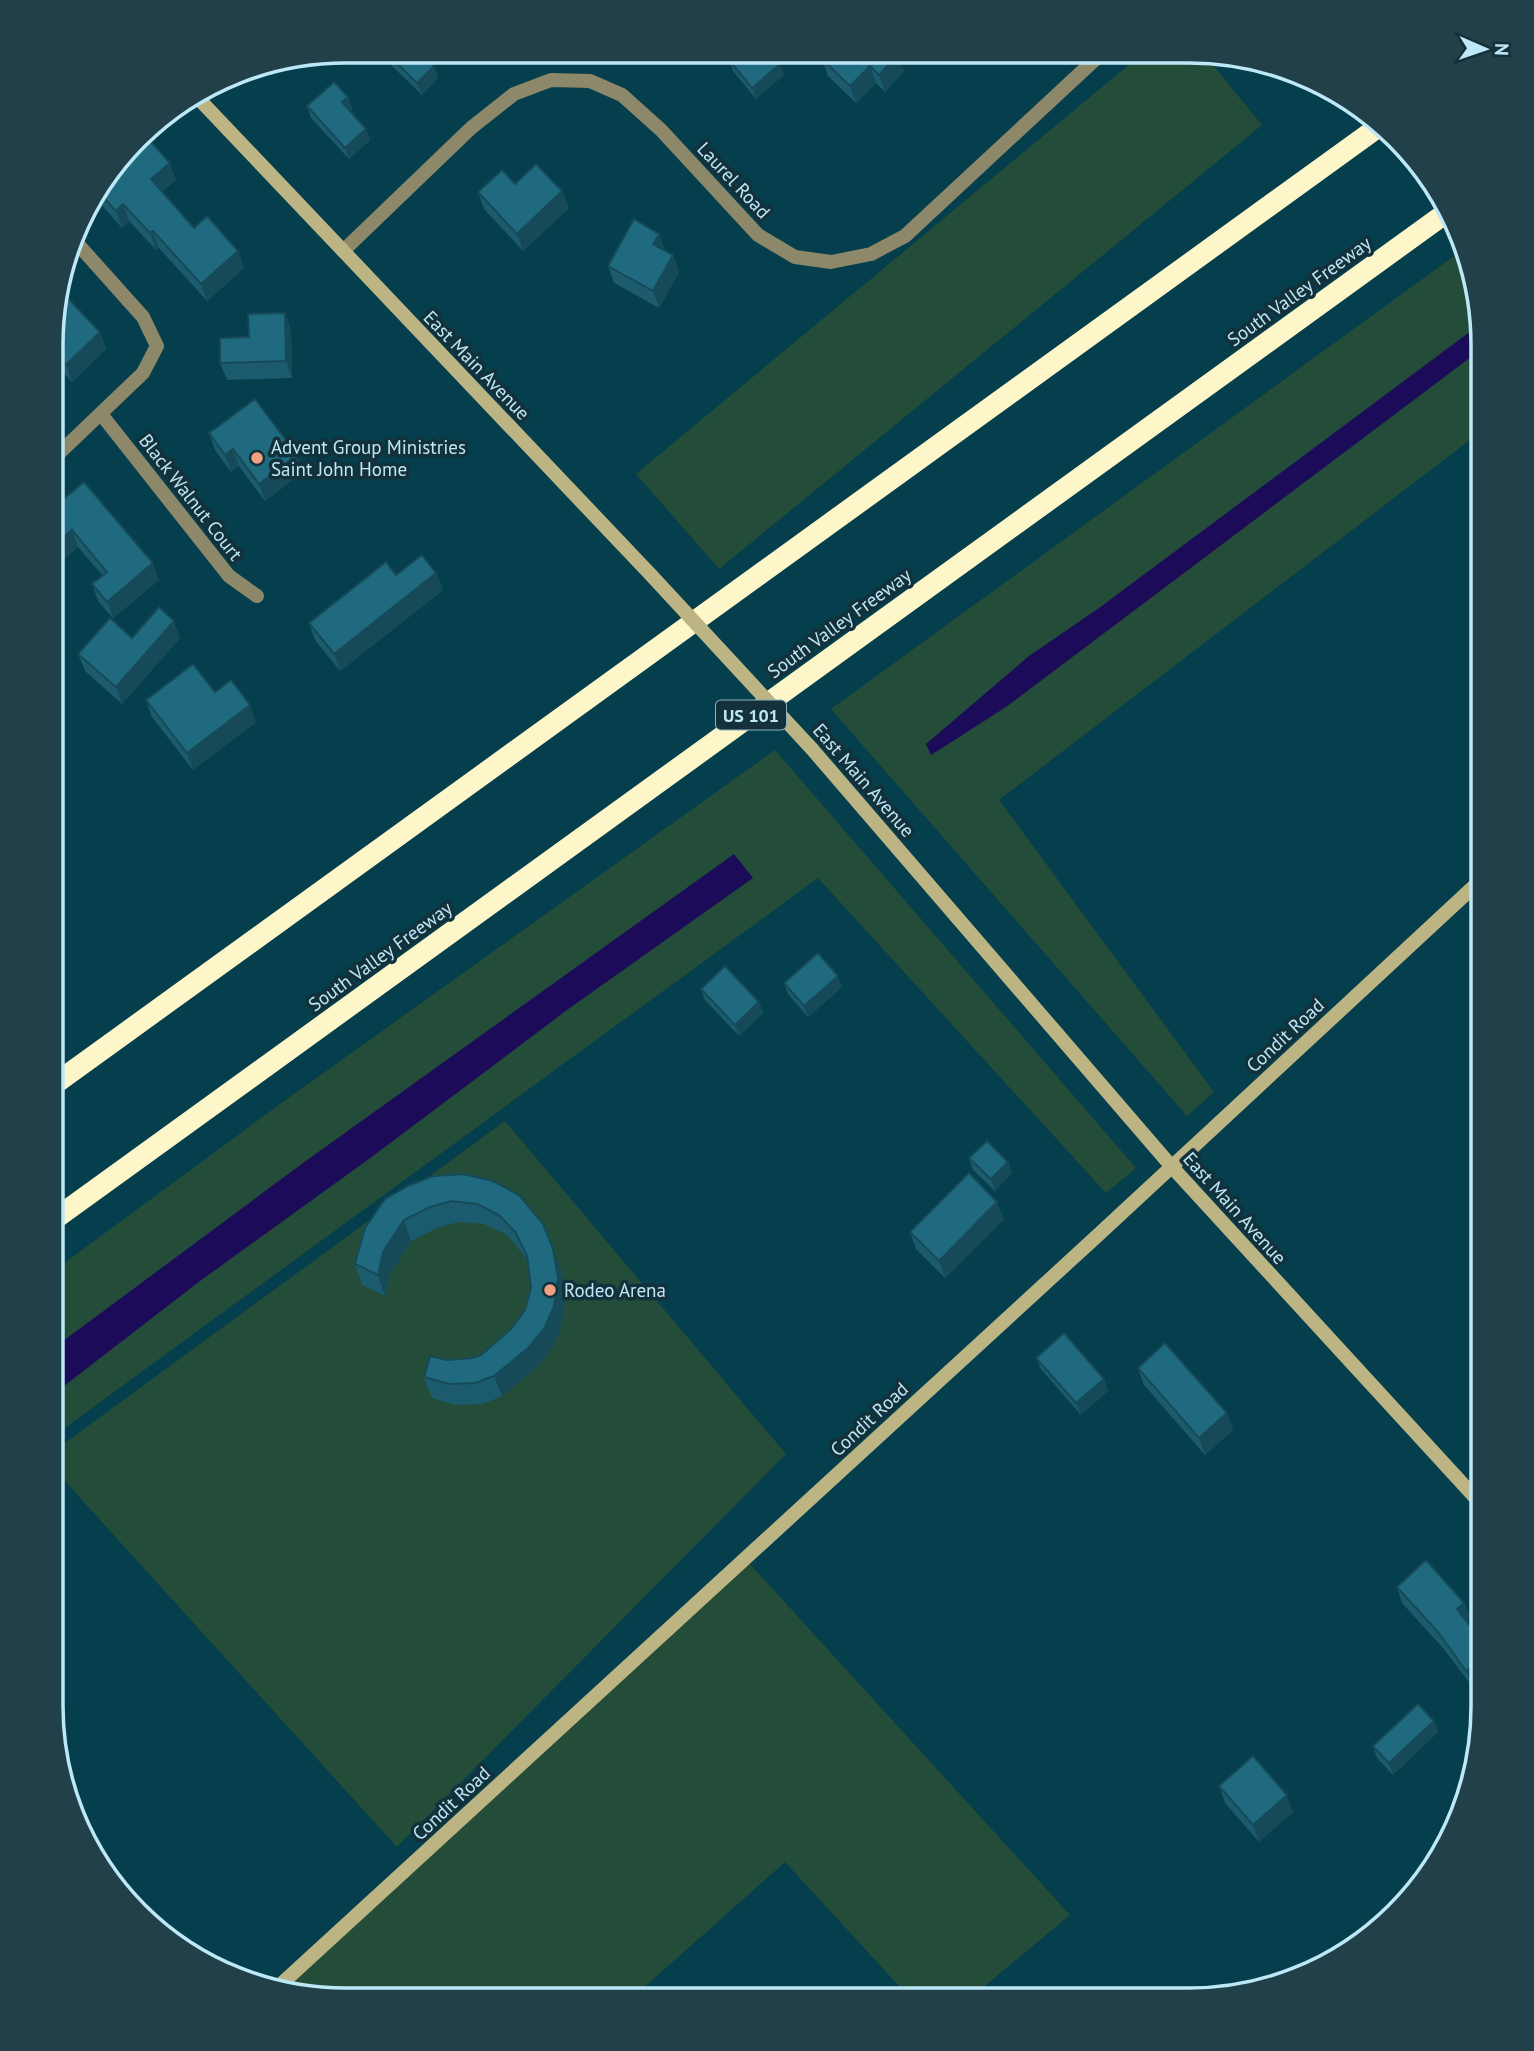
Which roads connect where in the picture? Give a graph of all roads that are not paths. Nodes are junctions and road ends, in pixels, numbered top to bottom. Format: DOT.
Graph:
graph roads {
  1 [pos="1091,63"];
  2 [pos="202,102"];
  3 [pos="1373,131"];
  4 [pos="1440,216"];
  5 [pos="80,247"];
  6 [pos="343,251"];
  7 [pos="102,414"];
  8 [pos="63,450"];
  9 [pos="257,596"];
  10 [pos="1471,888"];
  11 [pos="63,1078"];
  12 [pos="1172,1167"];
  13 [pos="63,1213"];
  14 [pos="1471,1493"];
  15 [pos="284,1981"];
  1 -- 6 [label="street, Laurel Road"];
  2 -- 6 [label="street, East Main Avenue"];
  3 -- 11 [label="highway"];
  4 -- 13 [label="highway, South Valley Freeway / US 101"];
  5 -- 7 [label="street"];
  6 -- 12 [label="street, East Main Avenue, bridge"];
  7 -- 8 [label="street"];
  7 -- 9 [label="street, Black Walnut Court"];
  10 -- 12 [label="street, Condit Road"];
  12 -- 14 [label="street, East Main Avenue"];
  12 -- 15 [label="street, Condit Road"];
}
